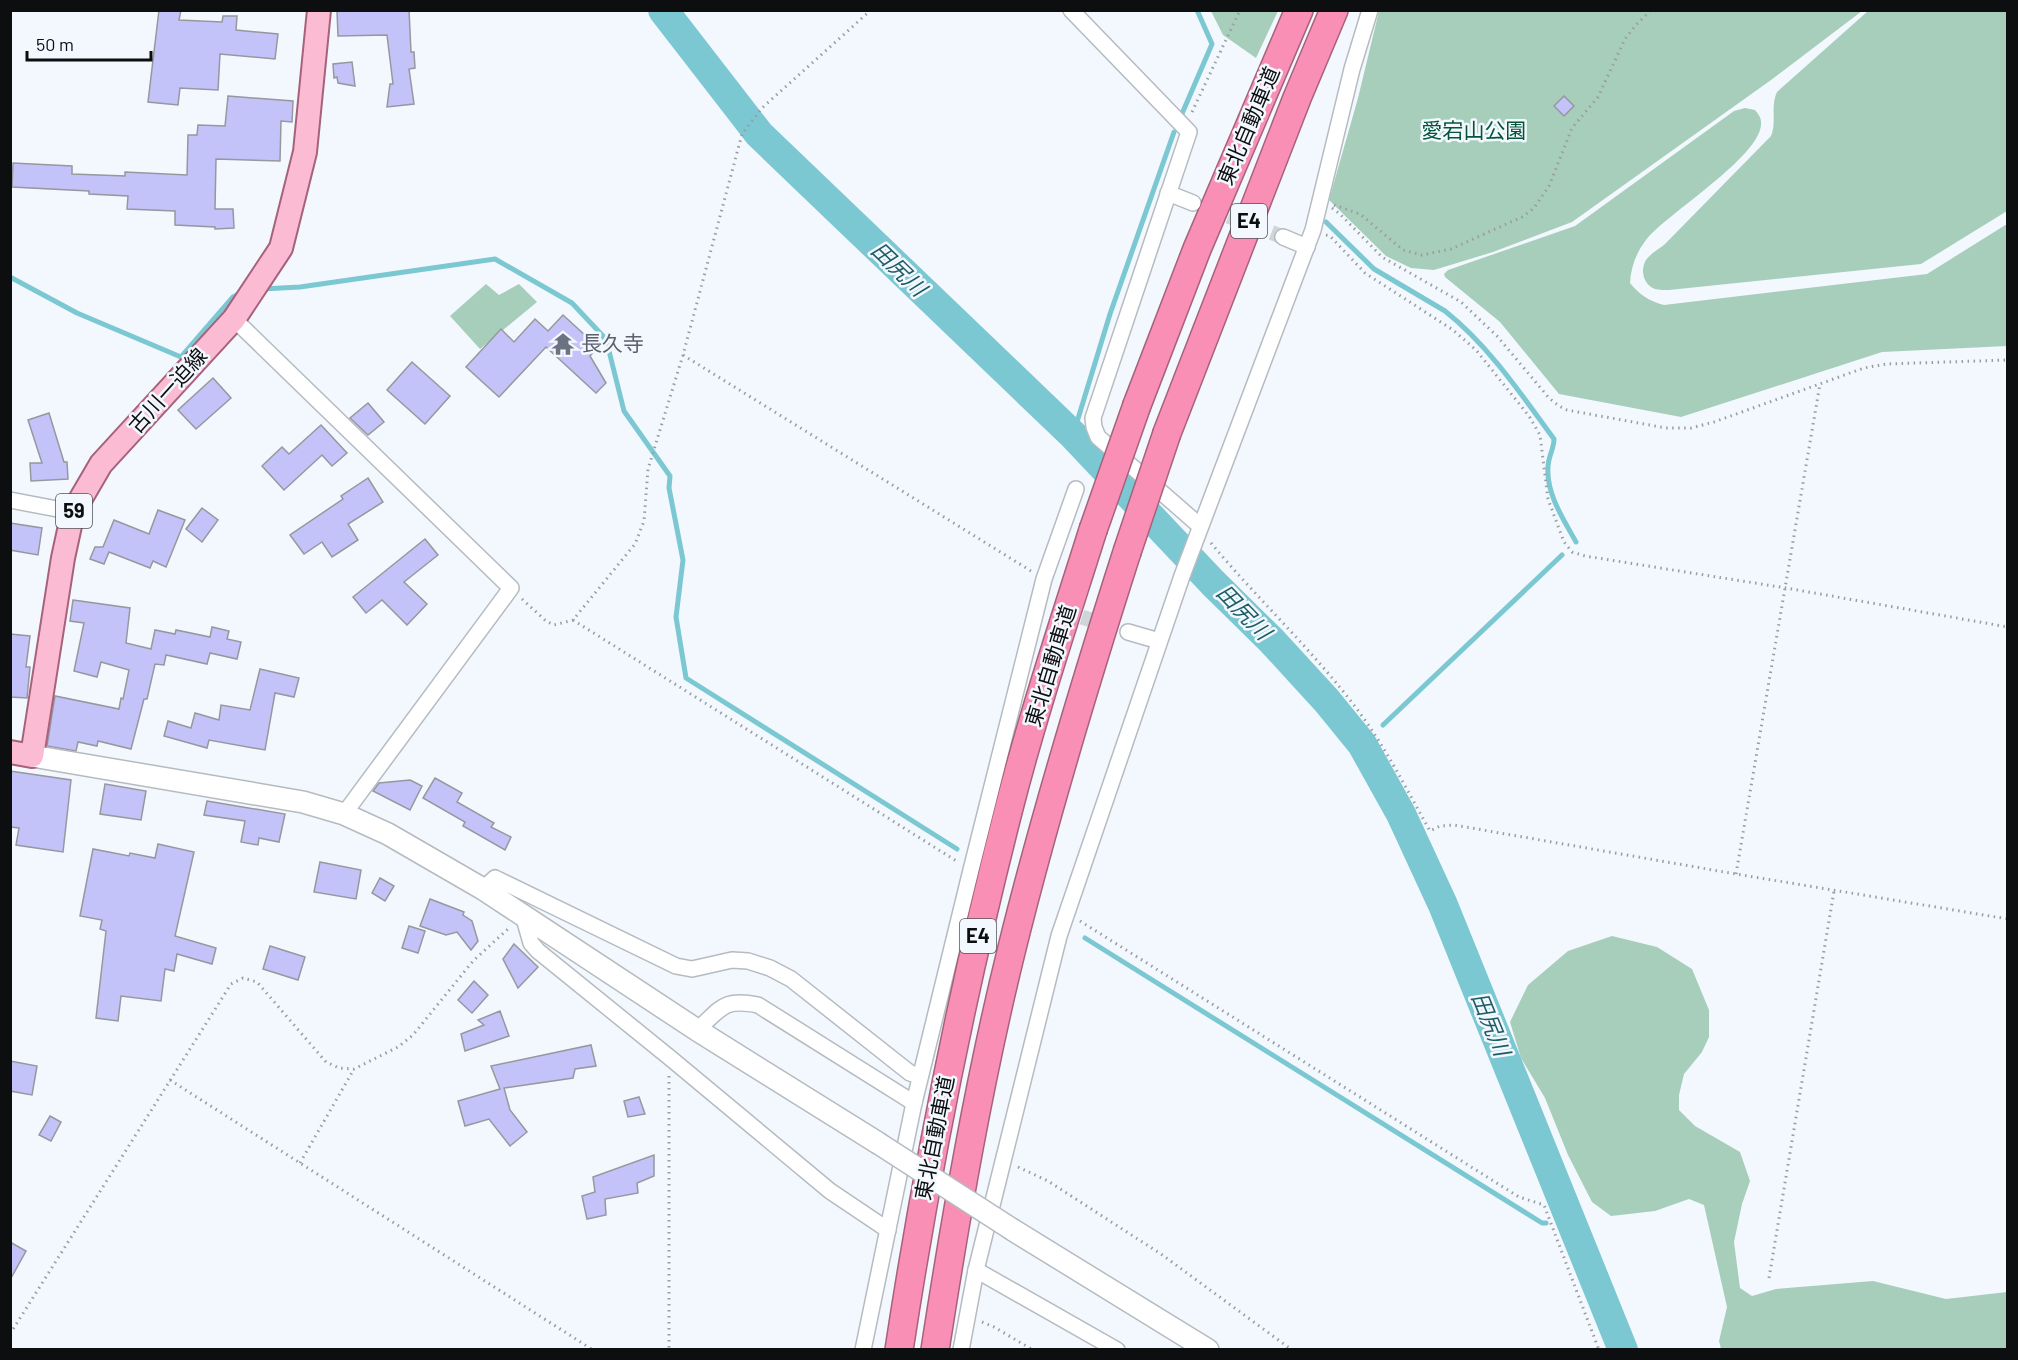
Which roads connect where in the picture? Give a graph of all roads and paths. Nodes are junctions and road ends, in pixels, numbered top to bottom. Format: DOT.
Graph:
graph roads {
  1 [pos="319,10"];
  2 [pos="871,10"];
  3 [pos="1071,10"];
  4 [pos="1240,10"];
  5 [pos="1299,10"];
  6 [pos="1334,10"];
  7 [pos="1370,10"];
  8 [pos="1651,10"];
  9 [pos="1184,127"];
  10 [pos="1168,193"];
  11 [pos="1321,201"];
  12 [pos="1193,203"];
  13 [pos="1313,230"];
  14 [pos="1283,237"];
  15 [pos="1307,247"];
  16 [pos="239,311"];
  17 [pos="683,355"];
  18 [pos="2007,360"];
  19 [pos="1820,384"];
  20 [pos="1076,489"];
  21 [pos="10,500"];
  22 [pos="73,512"];
  23 [pos="1198,531"];
  24 [pos="1044,579"];
  25 [pos="511,588"];
  26 [pos="1786,588"];
  27 [pos="1038,604"];
  28 [pos="1058,609"];
  29 [pos="573,620"];
  30 [pos="2007,627"];
  31 [pos="1128,632"];
  32 [pos="1159,641"];
  33 [pos="21,754"];
  34 [pos="344,814"];
  35 [pos="970,870"];
  36 [pos="1736,874"];
  37 [pos="483,889"];
  38 [pos="1834,891"];
  39 [pos="1067,912"];
  40 [pos="523,915"];
  41 [pos="2007,919"];
  42 [pos="698,1030"];
  43 [pos="669,1057"];
  44 [pos="354,1070"];
  45 [pos="920,1076"];
  46 [pos="170,1080"];
  47 [pos="914,1103"];
  48 [pos="1002,1160"];
  49 [pos="300,1163"];
  50 [pos="888,1230"];
  51 [pos="976,1270"];
  52 [pos="1769,1278"];
  53 [pos="966,1316"];
  54 [pos="10,1334"];
  55 [pos="593,1350"];
  56 [pos="669,1350"];
  57 [pos="862,1350"];
  58 [pos="899,1350"];
  59 [pos="935,1350"];
  60 [pos="961,1350"];
  61 [pos="1033,1350"];
  62 [pos="1117,1350"];
  63 [pos="1208,1350"];
  64 [pos="1292,1350"];
  65 [pos="1599,1350"];
  1 -- 16 [label="main road, 古川一迫線 / 59"];
  2 -- 17 [label="path"];
  3 -- 9 [label="street"];
  4 -- 9 [label="path"];
  5 -- 58 [label="highway, 東北自動車道 / E4, bridge"];
  6 -- 59 [label="highway, 東北自動車道 / E4, bridge"];
  7 -- 11 [label="street"];
  8 -- 11 [label="path"];
  9 -- 10 [label="street"];
  10 -- 12 [label="street"];
  10 -- 23 [label="street"];
  11 -- 13 [label="street"];
  11 -- 19 [label="path"];
  13 -- 15 [label="street"];
  13 -- 26 [label="path"];
  14 -- 15 [label="street"];
  15 -- 23 [label="street"];
  16 -- 22 [label="main road, 古川一迫線 / 59"];
  16 -- 25 [label="street"];
  17 -- 24 [label="path"];
  17 -- 29 [label="path"];
  18 -- 19 [label="path"];
  19 -- 26 [label="path"];
  20 -- 24 [label="street"];
  21 -- 22 [label="street"];
  22 -- 33 [label="main road, 古川一迫線 / 59"];
  23 -- 32 [label="street"];
  23 -- 36 [label="path"];
  24 -- 27 [label="street"];
  25 -- 29 [label="path"];
  25 -- 34 [label="street"];
  26 -- 30 [label="path"];
  26 -- 36 [label="path"];
  27 -- 28 [label="street"];
  27 -- 35 [label="street"];
  29 -- 35 [label="path"];
  31 -- 32 [label="street"];
  32 -- 39 [label="street"];
  33 -- 34 [label="street"];
  34 -- 37 [label="street"];
  35 -- 45 [label="street"];
  36 -- 38 [label="path"];
  37 -- 40 [label="street"];
  37 -- 45 [label="street"];
  38 -- 41 [label="path"];
  38 -- 52 [label="path"];
  39 -- 48 [label="street"];
  39 -- 65 [label="path"];
  40 -- 42 [label="street"];
  40 -- 43 [label="street"];
  40 -- 44 [label="path"];
  42 -- 47 [label="street"];
  42 -- 63 [label="street, bridge"];
  43 -- 50 [label="street"];
  43 -- 56 [label="path"];
  44 -- 46 [label="path"];
  44 -- 49 [label="path"];
  45 -- 47 [label="street"];
  46 -- 49 [label="path"];
  46 -- 54 [label="path"];
  47 -- 50 [label="street"];
  48 -- 51 [label="street"];
  48 -- 64 [label="path"];
  49 -- 55 [label="path"];
  50 -- 57 [label="street"];
  51 -- 53 [label="street"];
  51 -- 62 [label="street"];
  53 -- 60 [label="street"];
  53 -- 61 [label="path"];
}
